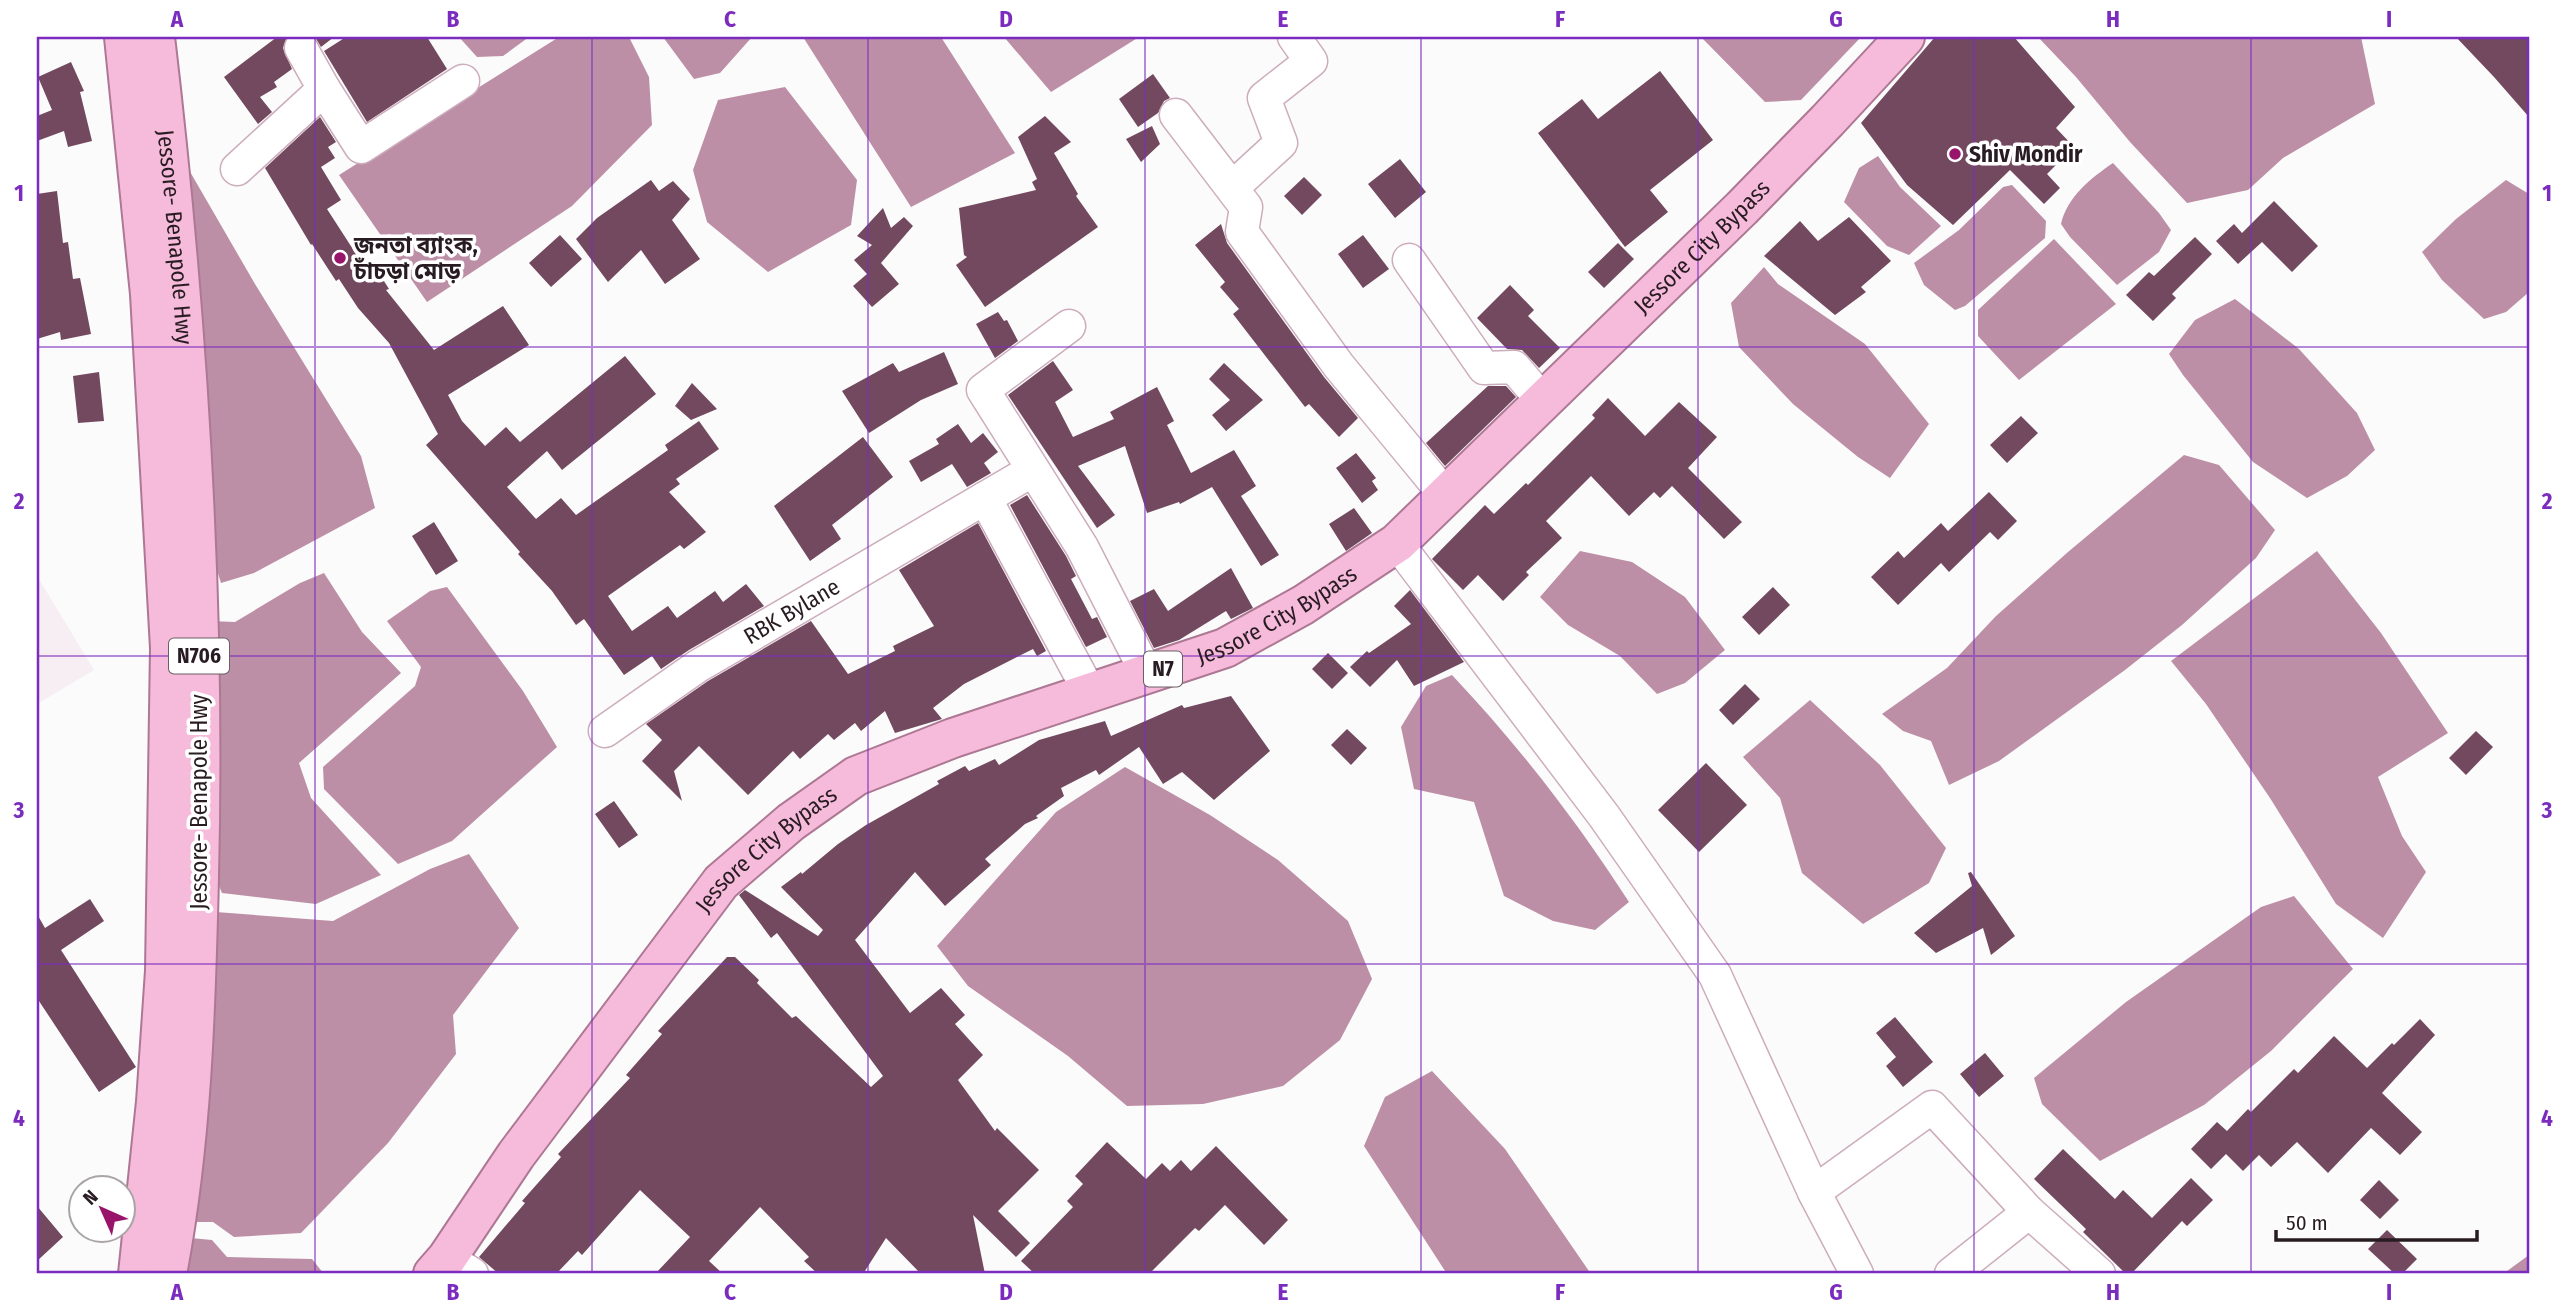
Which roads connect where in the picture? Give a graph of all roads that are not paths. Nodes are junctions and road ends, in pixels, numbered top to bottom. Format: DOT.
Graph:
graph roads {
  1 [pos="124,37"];
  2 [pos="155,37"];
  3 [pos="1294,37"];
  4 [pos="1905,37"];
  5 [pos="300,48"];
  6 [pos="463,81"];
  7 [pos="324,89"];
  8 [pos="237,169"];
  9 [pos="1409,260"];
  10 [pos="1069,326"];
  11 [pos="1543,401"];
  12 [pos="1033,470"];
  13 [pos="1446,496"];
  14 [pos="985,498"];
  15 [pos="1397,543"];
  16 [pos="1147,674"];
  17 [pos="1090,693"];
  18 [pos="605,730"];
  19 [pos="1814,1192"];
  20 [pos="2029,1212"];
  21 [pos="451,1269"];
  22 [pos="138,1274"];
  23 [pos="167,1274"];
  24 [pos="1857,1274"];
  25 [pos="1951,1274"];
  26 [pos="2098,1274"];
  1 -- 22 [label="highway, Jessore- Benapole Hwy / N706"];
  2 -- 23 [label="highway, Jessore- Benapole Hwy / N706"];
  3 -- 13 [label="street"];
  4 -- 11 [label="highway, Jessore City Bypass / N7"];
  5 -- 7 [label="street"];
  6 -- 7 [label="street"];
  7 -- 8 [label="street"];
  9 -- 11 [label="street"];
  10 -- 12 [label="street"];
  11 -- 13 [label="highway, Jessore City Bypass / N7"];
  12 -- 14 [label="street, RBK Bylane"];
  12 -- 16 [label="street"];
  13 -- 15 [label="highway, Jessore City Bypass / N7"];
  14 -- 17 [label="street"];
  14 -- 18 [label="street, RBK Bylane"];
  15 -- 16 [label="highway, Jessore City Bypass / N7"];
  15 -- 19 [label="street"];
  16 -- 17 [label="highway, Jessore City Bypass / N7"];
  17 -- 21 [label="highway, Jessore City Bypass / N7"];
  19 -- 20 [label="street"];
  19 -- 24 [label="street"];
  20 -- 25 [label="street"];
  20 -- 26 [label="street"];
}
